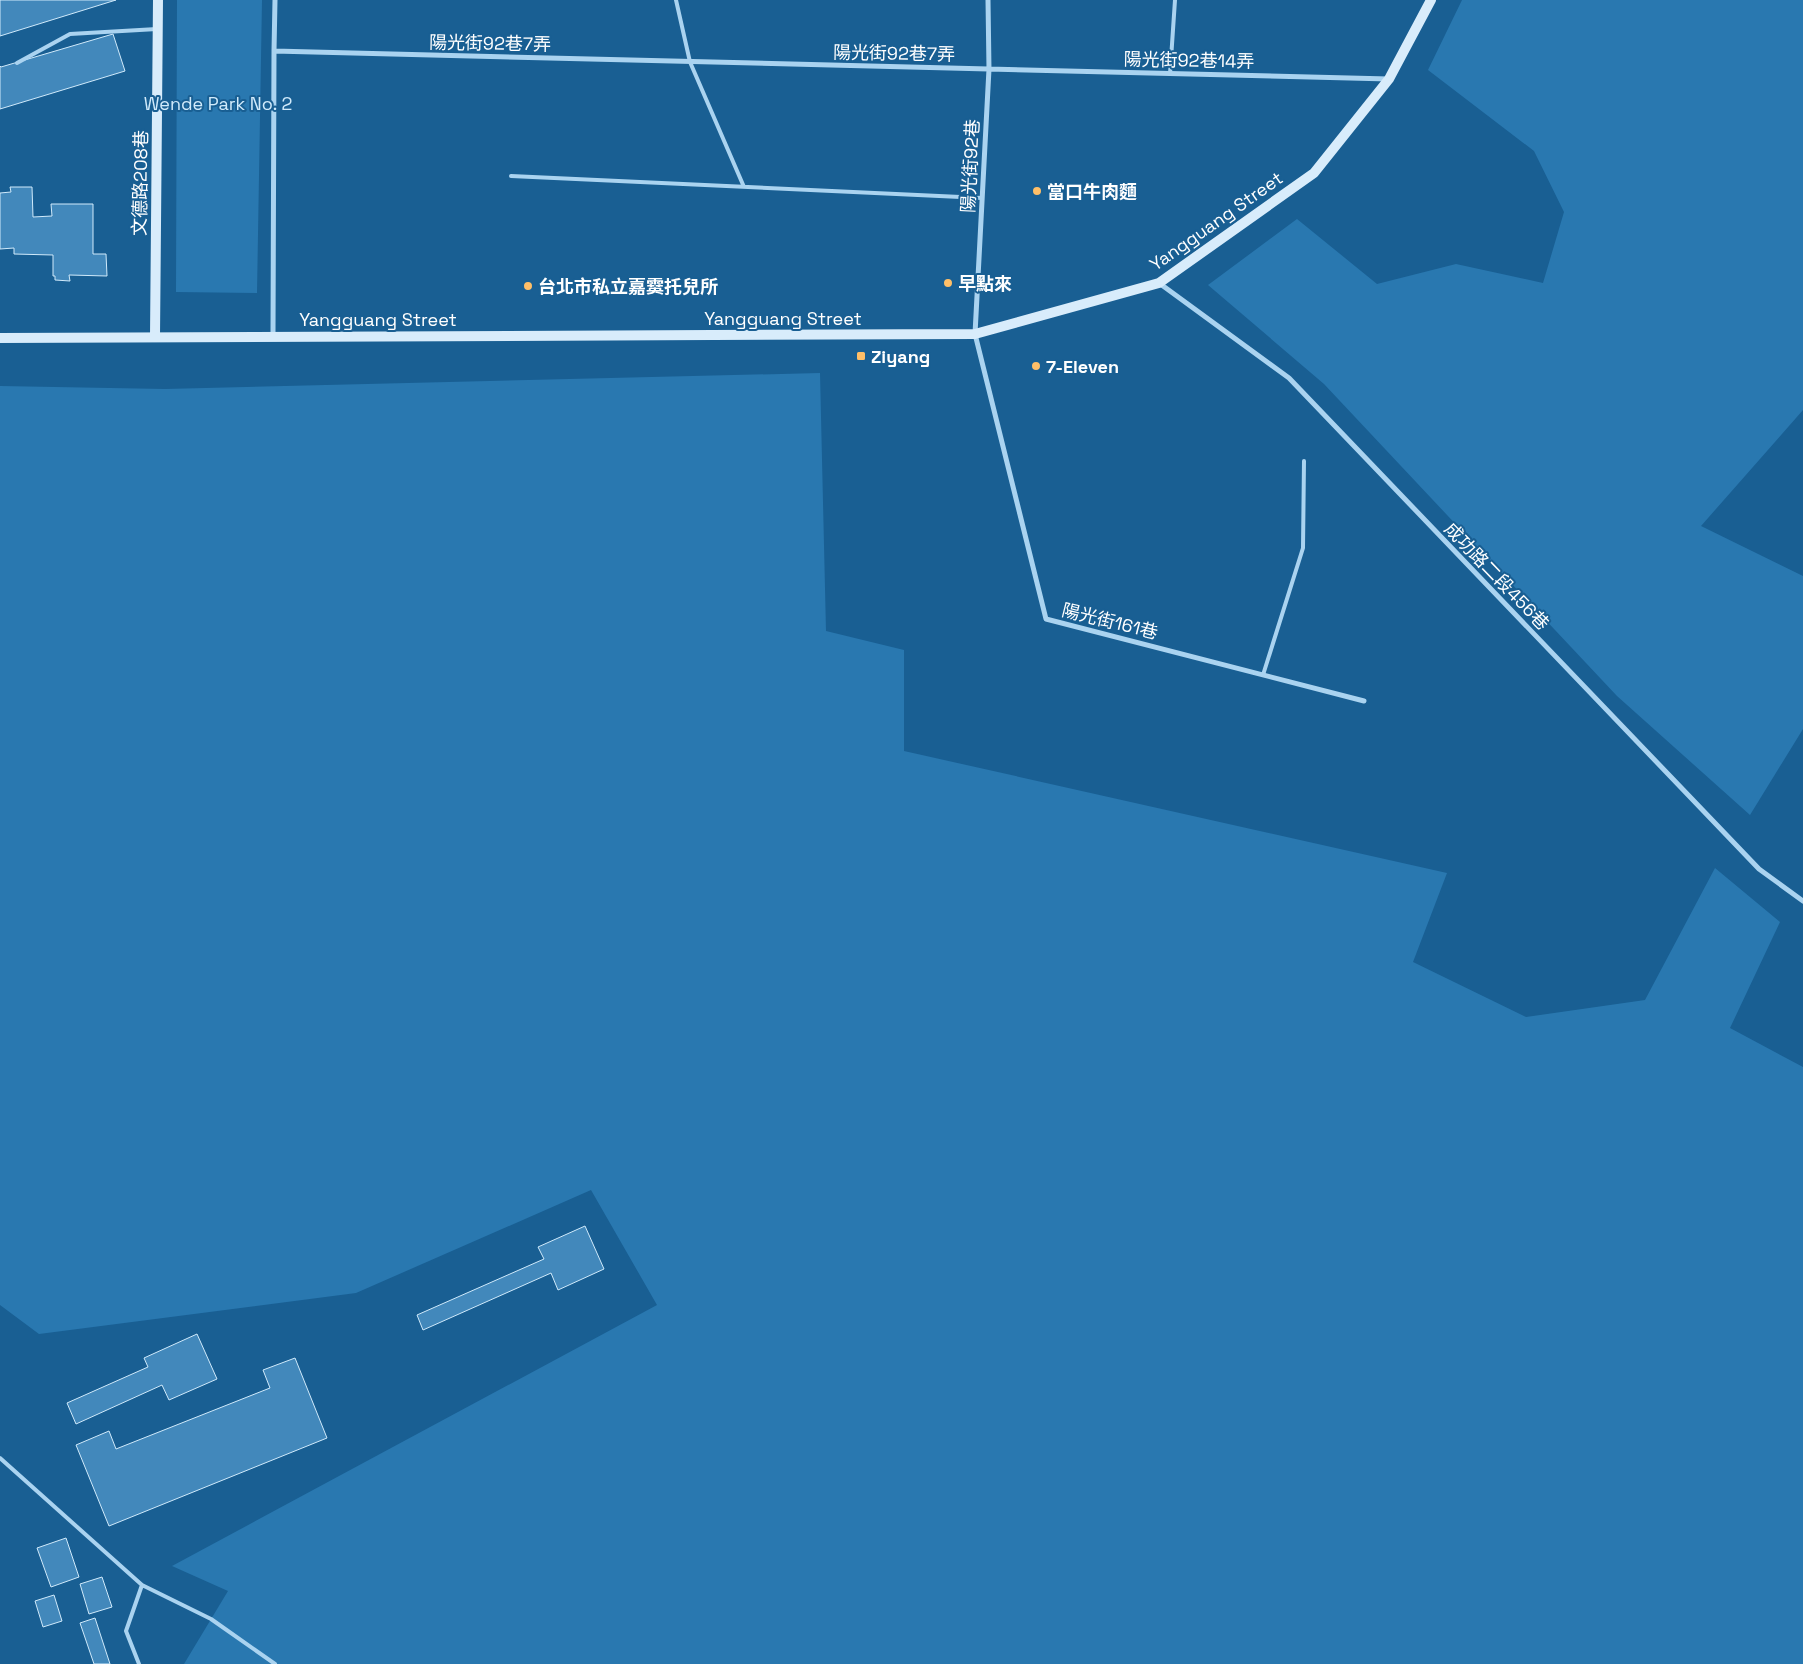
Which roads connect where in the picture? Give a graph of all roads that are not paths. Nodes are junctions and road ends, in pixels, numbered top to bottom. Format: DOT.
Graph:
graph roads {
  1 [pos="158,0"];
  2 [pos="275,0"];
  3 [pos="676,0"];
  4 [pos="988,0"];
  5 [pos="1175,0"];
  6 [pos="1431,0"];
  7 [pos="158,29"];
  8 [pos="274,51"];
  9 [pos="17,62"];
  10 [pos="690,62"];
  11 [pos="989,69"];
  12 [pos="1170,74"];
  13 [pos="1389,79"];
  14 [pos="511,176"];
  15 [pos="744,187"];
  16 [pos="982,198"];
  17 [pos="1159,283"];
  18 [pos="974,334"];
  19 [pos="155,336"];
  20 [pos="273,336"];
  21 [pos="0,338"];
  22 [pos="1304,461"];
  23 [pos="1264,675"];
  24 [pos="1364,701"];
  25 [pos="1803,901"];
  26 [pos="0,1458"];
  27 [pos="142,1585"];
  28 [pos="138,1664"];
  29 [pos="275,1664"];
  1 -- 7 [label="street, 文德路208巷"];
  2 -- 8 [label="street"];
  3 -- 10 [label="lane"];
  4 -- 11 [label="street, 陽光街92巷"];
  5 -- 12 [label="lane"];
  6 -- 13 [label="street, Yangguang Street"];
  7 -- 9 [label="lane"];
  7 -- 19 [label="street, 文德路208巷"];
  8 -- 10 [label="street, 陽光街92巷7弄"];
  8 -- 20 [label="street"];
  10 -- 11 [label="street, 陽光街92巷7弄"];
  10 -- 15 [label="lane"];
  11 -- 12 [label="street, 陽光街92巷14弄"];
  11 -- 16 [label="street, 陽光街92巷"];
  12 -- 13 [label="street, 陽光街92巷14弄"];
  13 -- 17 [label="street, Yangguang Street"];
  14 -- 15 [label="lane"];
  15 -- 16 [label="lane"];
  16 -- 18 [label="street, 陽光街92巷"];
  17 -- 18 [label="street, Yangguang Street"];
  17 -- 25 [label="street, 成功路二段456巷"];
  18 -- 20 [label="street, Yangguang Street"];
  18 -- 23 [label="street, 陽光街161巷"];
  19 -- 20 [label="street, Yangguang Street"];
  19 -- 21 [label="street, Yangguang Street"];
  22 -- 23 [label="lane"];
  23 -- 24 [label="street, 陽光街161巷"];
  26 -- 27 [label="lane"];
  27 -- 28 [label="lane"];
  27 -- 29 [label="lane"];
}
